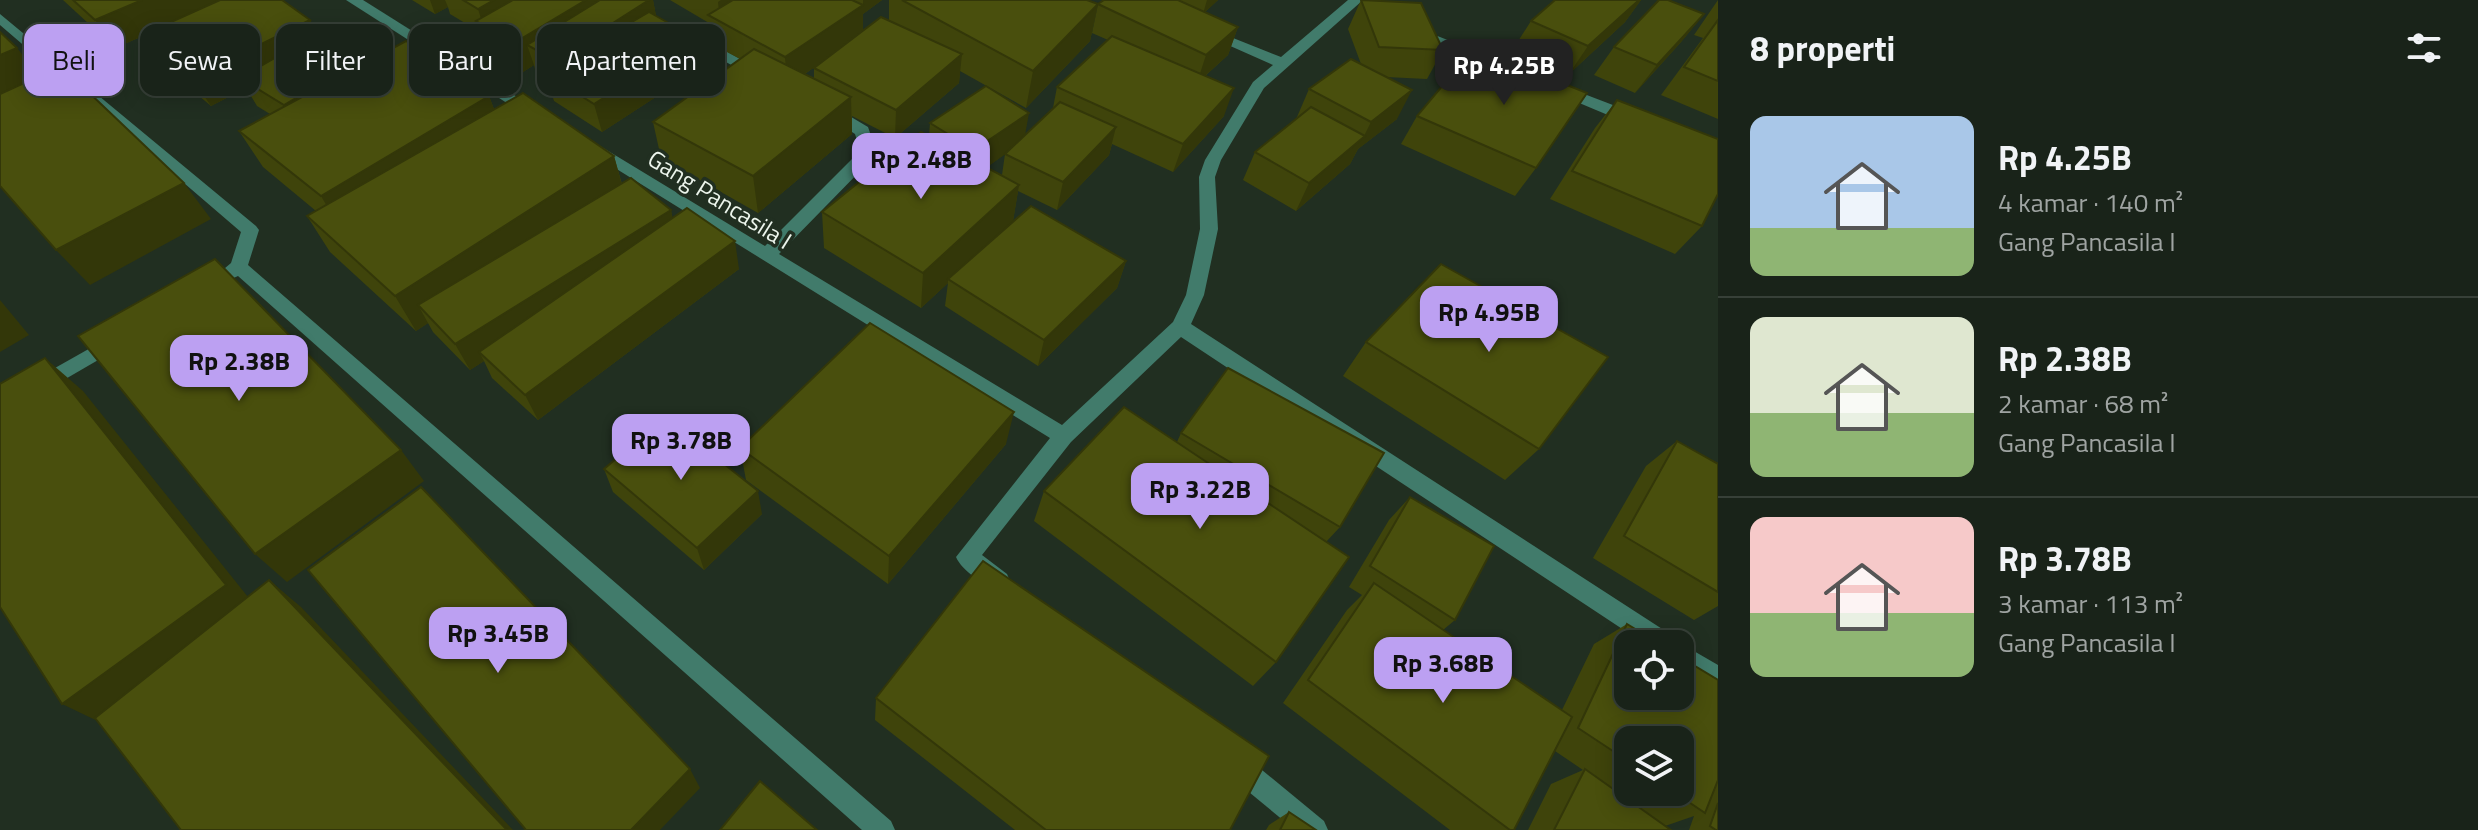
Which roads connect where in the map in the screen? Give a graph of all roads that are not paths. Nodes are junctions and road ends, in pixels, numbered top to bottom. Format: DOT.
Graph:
graph roads {
  1 [pos="353,0"];
  2 [pos="1352,4"];
  3 [pos="656,17"];
  4 [pos="0,18"];
  5 [pos="1395,23"];
  6 [pos="1198,29"];
  7 [pos="1282,63"];
  8 [pos="1512,70"];
  9 [pos="1542,82"];
  10 [pos="777,86"];
  11 [pos="817,106"];
  12 [pos="553,124"];
  13 [pos="1645,124"];
  14 [pos="580,140"];
  15 [pos="766,256"];
  16 [pos="239,267"];
  17 [pos="212,283"];
  18 [pos="1180,327"];
  19 [pos="133,330"];
  20 [pos="0,409"];
  21 [pos="1064,436"];
  22 [pos="1016,594"];
  23 [pos="1644,630"];
  24 [pos="1694,663"];
  25 [pos="1718,678"];
  26 [pos="1221,753"];
  27 [pos="882,830"];
  28 [pos="1315,830"];
  1 -- 12 [label="street"];
  2 -- 7 [label="street"];
  3 -- 10 [label="street"];
  4 -- 16 [label="street"];
  5 -- 8 [label="street"];
  6 -- 7 [label="street"];
  7 -- 18 [label="street"];
  9 -- 13 [label="street"];
  11 -- 15 [label="street"];
  14 -- 15 [label="street, Gang Pancasila I"];
  15 -- 21 [label="street, Gang Pancasila I"];
  16 -- 17 [label="street"];
  16 -- 27 [label="street"];
  18 -- 21 [label="street"];
  18 -- 23 [label="street"];
  19 -- 20 [label="street"];
  21 -- 22 [label="street"];
  24 -- 25 [label="street"];
  26 -- 28 [label="street"];
}
